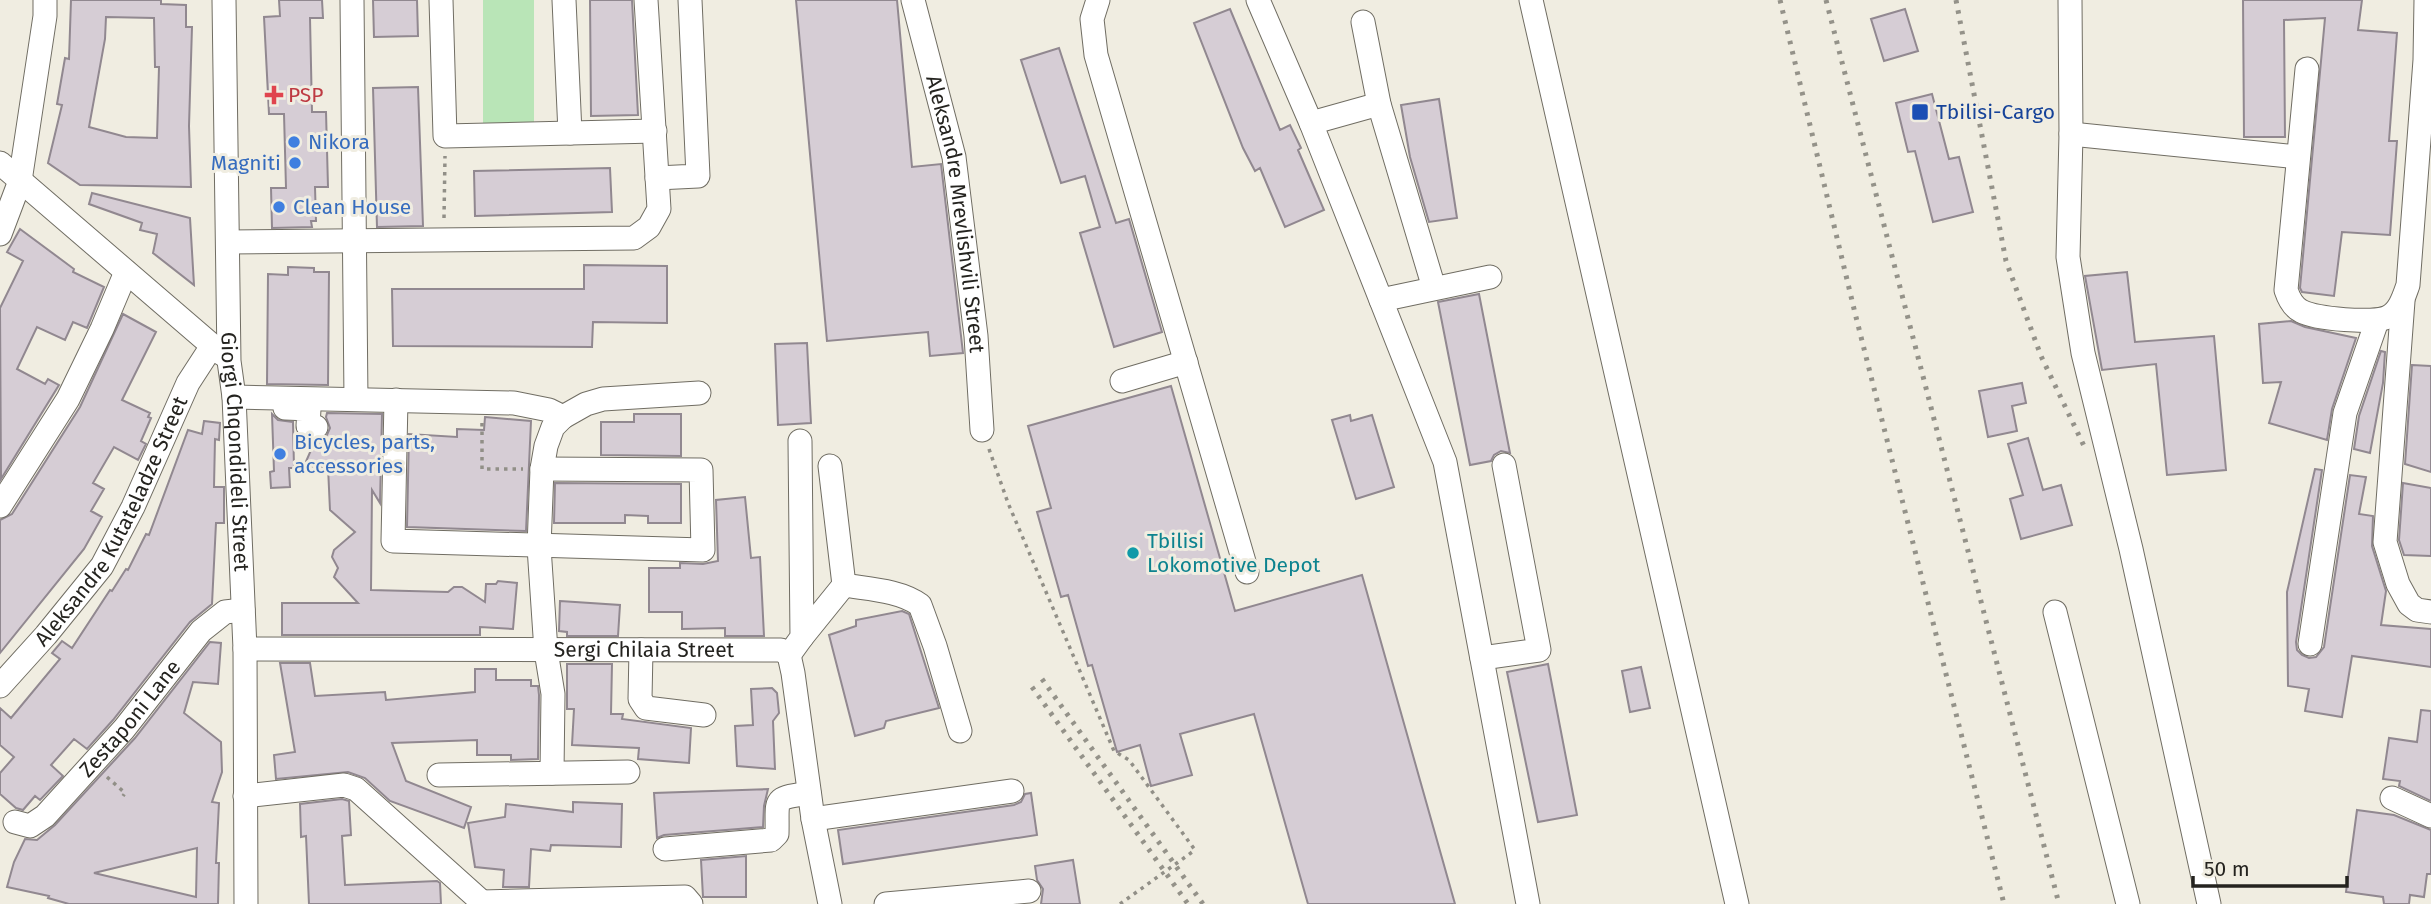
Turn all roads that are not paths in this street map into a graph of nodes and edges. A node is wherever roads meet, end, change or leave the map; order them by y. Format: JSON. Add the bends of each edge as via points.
{"nodes":[{"id":1,"x":45,"y":0,"type":"edge"},
{"id":2,"x":225,"y":0,"type":"edge"},
{"id":3,"x":352,"y":0,"type":"edge"},
{"id":4,"x":441,"y":0,"type":"edge"},
{"id":5,"x":564,"y":0,"type":"edge"},
{"id":6,"x":646,"y":0,"type":"edge"},
{"id":7,"x":690,"y":0,"type":"edge"},
{"id":8,"x":913,"y":0,"type":"edge"},
{"id":9,"x":1098,"y":0,"type":"edge"},
{"id":10,"x":1258,"y":0,"type":"edge"},
{"id":11,"x":1531,"y":0,"type":"edge"},
{"id":12,"x":2070,"y":0,"type":"edge"},
{"id":13,"x":2426,"y":0,"type":"edge"},
{"id":14,"x":1363,"y":22,"type":"dead end"},
{"id":15,"x":2307,"y":69,"type":"dead end"},
{"id":16,"x":1379,"y":104,"type":"junction"},
{"id":17,"x":1311,"y":123,"type":"junction"},
{"id":18,"x":655,"y":131,"type":"junction"},
{"id":19,"x":570,"y":133,"type":"junction"},
{"id":20,"x":2071,"y":134,"type":"junction"},
{"id":21,"x":2298,"y":157,"type":"junction"},
{"id":22,"x":0,"y":163,"type":"edge"},
{"id":23,"x":657,"y":178,"type":"junction"},
{"id":24,"x":20,"y":181,"type":"junction"},
{"id":25,"x":0,"y":234,"type":"edge"},
{"id":26,"x":356,"y":241,"type":"junction"},
{"id":27,"x":228,"y":242,"type":"junction"},
{"id":28,"x":126,"y":272,"type":"junction"},
{"id":29,"x":1489,"y":277,"type":"dead end"},
{"id":30,"x":1434,"y":288,"type":"junction"},
{"id":31,"x":1381,"y":300,"type":"junction"},
{"id":32,"x":2403,"y":301,"type":"junction"},
{"id":33,"x":2377,"y":321,"type":"junction"},
{"id":34,"x":221,"y":354,"type":"junction"},
{"id":35,"x":1186,"y":362,"type":"junction"},
{"id":36,"x":1122,"y":381,"type":"dead end"},
{"id":37,"x":699,"y":393,"type":"dead end"},
{"id":38,"x":234,"y":397,"type":"junction"},
{"id":39,"x":274,"y":397,"type":"junction"},
{"id":40,"x":356,"y":399,"type":"junction"},
{"id":41,"x":396,"y":400,"type":"junction"},
{"id":42,"x":563,"y":417,"type":"junction"},
{"id":43,"x":316,"y":427,"type":"dead end"},
{"id":44,"x":982,"y":430,"type":"road end"},
{"id":45,"x":800,"y":441,"type":"dead end"},
{"id":46,"x":1504,"y":465,"type":"dead end"},
{"id":47,"x":830,"y":466,"type":"dead end"},
{"id":48,"x":542,"y":469,"type":"junction"},
{"id":49,"x":0,"y":506,"type":"edge"},
{"id":50,"x":539,"y":547,"type":"junction"},
{"id":51,"x":1247,"y":572,"type":"dead end"},
{"id":52,"x":844,"y":585,"type":"junction"},
{"id":53,"x":243,"y":610,"type":"junction"},
{"id":54,"x":2055,"y":612,"type":"dead end"},
{"id":55,"x":2431,"y":612,"type":"edge"},
{"id":56,"x":2310,"y":644,"type":"dead end"},
{"id":57,"x":796,"y":646,"type":"junction"},
{"id":58,"x":245,"y":649,"type":"junction"},
{"id":59,"x":641,"y":650,"type":"junction"},
{"id":60,"x":546,"y":651,"type":"junction"},
{"id":61,"x":1482,"y":659,"type":"junction"},
{"id":62,"x":0,"y":686,"type":"edge"},
{"id":63,"x":704,"y":715,"type":"dead end"},
{"id":64,"x":960,"y":731,"type":"dead end"},
{"id":65,"x":628,"y":772,"type":"dead end"},
{"id":66,"x":552,"y":773,"type":"junction"},
{"id":67,"x":439,"y":775,"type":"dead end"},
{"id":68,"x":1012,"y":791,"type":"dead end"},
{"id":69,"x":809,"y":793,"type":"junction"},
{"id":70,"x":245,"y":796,"type":"junction"},
{"id":71,"x":2392,"y":798,"type":"dead end"},
{"id":72,"x":2431,"y":817,"type":"edge"},
{"id":73,"x":813,"y":819,"type":"junction"},
{"id":74,"x":15,"y":821,"type":"dead end"},
{"id":75,"x":666,"y":849,"type":"dead end"},
{"id":76,"x":1029,"y":891,"type":"dead end"},
{"id":77,"x":481,"y":903,"type":"edge"},
{"id":78,"x":247,"y":904,"type":"edge"},
{"id":79,"x":691,"y":904,"type":"edge"},
{"id":80,"x":830,"y":904,"type":"edge"},
{"id":81,"x":887,"y":904,"type":"edge"},
{"id":82,"x":1528,"y":904,"type":"edge"},
{"id":83,"x":1737,"y":904,"type":"edge"},
{"id":84,"x":2129,"y":904,"type":"edge"},
{"id":85,"x":2209,"y":904,"type":"edge"}],
"edges":[{"from":1,"to":24,"type":"street"},
{"from":2,"to":27,"type":"street","name":"Giorgi Chqondideli Street"},
{"from":3,"to":26,"type":"street"},
{"from":4,"to":19,"type":"street","via":[[445,136]]},
{"from":5,"to":19,"type":"street"},
{"from":6,"to":18,"type":"street"},
{"from":7,"to":23,"type":"street","via":[[698,177]]},
{"from":8,"to":44,"type":"street","name":"Aleksandre Mrevlishvili Street","via":[[954,157],[976,336]]},
{"from":9,"to":35,"type":"street","via":[[1092,19],[1096,55]]},
{"from":10,"to":17,"type":"street"},
{"from":11,"to":83,"type":"street"},
{"from":12,"to":20,"type":"street"},
{"from":13,"to":32,"type":"street","via":[[2408,285]]},
{"from":14,"to":16,"type":"street"},
{"from":15,"to":21,"type":"street"},
{"from":16,"to":17,"type":"street"},
{"from":16,"to":30,"type":"street"},
{"from":17,"to":31,"type":"street"},
{"from":18,"to":19,"type":"street"},
{"from":18,"to":23,"type":"street"},
{"from":20,"to":21,"type":"street"},
{"from":20,"to":85,"type":"street","via":[[2068,257],[2083,353]]},
{"from":21,"to":33,"type":"street","via":[[2286,290],[2291,303],[2318,316]]},
{"from":22,"to":24,"type":"street"},
{"from":23,"to":26,"type":"street","via":[[659,209],[649,227],[634,238]]},
{"from":24,"to":25,"type":"street"},
{"from":24,"to":28,"type":"street"},
{"from":26,"to":27,"type":"street"},
{"from":26,"to":40,"type":"street"},
{"from":27,"to":34,"type":"street","name":"Giorgi Chqondideli Street"},
{"from":28,"to":34,"type":"street"},
{"from":28,"to":49,"type":"street","via":[[68,399]]},
{"from":29,"to":30,"type":"street"},
{"from":30,"to":31,"type":"street"},
{"from":31,"to":61,"type":"street","via":[[1445,462]]},
{"from":32,"to":33,"type":"street","via":[[2390,316]]},
{"from":32,"to":55,"type":"street","via":[[2385,542],[2409,604]]},
{"from":33,"to":56,"type":"street","via":[[2345,413]]},
{"from":34,"to":38,"type":"street","name":"Giorgi Chqondideli Street"},
{"from":34,"to":62,"type":"street","name":"Aleksandre Kutateladze Street","via":[[188,383],[102,566]]},
{"from":35,"to":36,"type":"street"},
{"from":35,"to":51,"type":"street"},
{"from":37,"to":42,"type":"street","via":[[603,400]]},
{"from":38,"to":39,"type":"street"},
{"from":38,"to":53,"type":"street","name":"Giorgi Chqondideli Street"},
{"from":39,"to":40,"type":"street"},
{"from":39,"to":43,"type":"street","via":[[273,408],[309,409],[308,426]]},
{"from":40,"to":41,"type":"street"},
{"from":41,"to":42,"type":"street","via":[[514,403]]},
{"from":41,"to":50,"type":"street","via":[[393,541]]},
{"from":42,"to":48,"type":"street","via":[[553,427]]},
{"from":45,"to":57,"type":"street"},
{"from":46,"to":61,"type":"street","via":[[1539,650]]},
{"from":47,"to":52,"type":"street"},
{"from":48,"to":50,"type":"street"},
{"from":48,"to":50,"type":"street","via":[[701,470],[703,550]]},
{"from":50,"to":60,"type":"street"},
{"from":52,"to":57,"type":"street"},
{"from":52,"to":64,"type":"street","via":[[920,605]]},
{"from":53,"to":58,"type":"street","name":"Giorgi Chqondideli Street"},
{"from":53,"to":74,"type":"street","name":"Zestaponi Lane","via":[[225,612],[201,631],[124,729],[45,816],[30,826]]},
{"from":54,"to":84,"type":"street"},
{"from":57,"to":59,"type":"street","name":"Sergi Chilaia Street","via":[[780,650]]},
{"from":57,"to":69,"type":"street"},
{"from":58,"to":60,"type":"street","name":"Sergi Chilaia Street"},
{"from":58,"to":70,"type":"street","name":"Giorgi Chqondideli Street"},
{"from":59,"to":60,"type":"street","name":"Sergi Chilaia Street"},
{"from":59,"to":63,"type":"street","via":[[642,705]]},
{"from":60,"to":66,"type":"street","via":[[553,694]]},
{"from":61,"to":82,"type":"street"},
{"from":65,"to":66,"type":"street"},
{"from":66,"to":67,"type":"street"},
{"from":68,"to":73,"type":"street"},
{"from":69,"to":73,"type":"street"},
{"from":69,"to":75,"type":"street","via":[[778,802],[776,834],[771,841]]},
{"from":70,"to":77,"type":"street","via":[[344,785],[356,789]]},
{"from":70,"to":78,"type":"street","name":"Giorgi Chqondideli Street"},
{"from":71,"to":72,"type":"street"},
{"from":73,"to":80,"type":"street"},
{"from":76,"to":81,"type":"street"},
{"from":77,"to":79,"type":"street","via":[[685,897]]}]}
